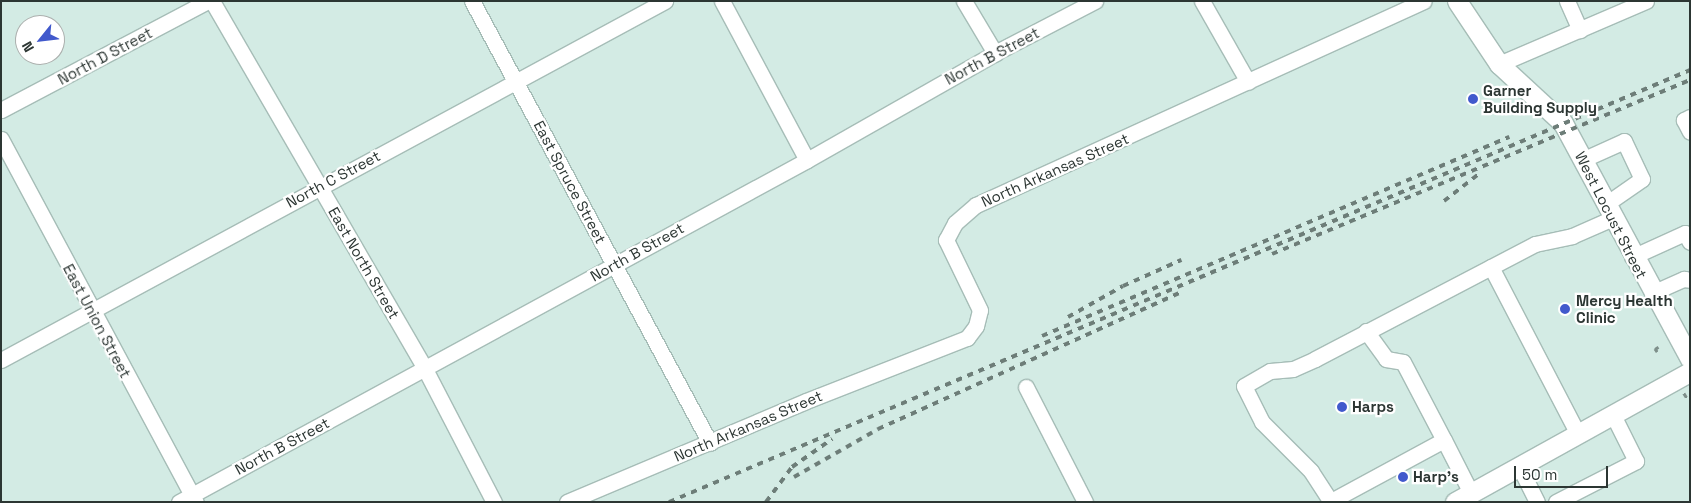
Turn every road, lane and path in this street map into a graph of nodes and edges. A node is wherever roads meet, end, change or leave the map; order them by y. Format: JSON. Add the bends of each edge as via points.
{"nodes":[{"id":1,"x":208,"y":1,"type":"edge"},
{"id":2,"x":212,"y":1,"type":"edge"},
{"id":3,"x":472,"y":1,"type":"edge"},
{"id":4,"x":665,"y":1,"type":"edge"},
{"id":5,"x":722,"y":1,"type":"edge"},
{"id":6,"x":964,"y":1,"type":"edge"},
{"id":7,"x":1095,"y":1,"type":"edge"},
{"id":8,"x":1202,"y":1,"type":"edge"},
{"id":9,"x":1424,"y":1,"type":"edge"},
{"id":10,"x":1457,"y":1,"type":"edge"},
{"id":11,"x":1567,"y":1,"type":"edge"},
{"id":12,"x":1646,"y":1,"type":"edge"},
{"id":13,"x":1580,"y":30,"type":"junction"},
{"id":14,"x":995,"y":53,"type":"junction"},
{"id":15,"x":1499,"y":64,"type":"junction"},
{"id":16,"x":516,"y":82,"type":"junction"},
{"id":17,"x":1248,"y":82,"type":"junction"},
{"id":18,"x":1,"y":110,"type":"edge"},
{"id":19,"x":1690,"y":117,"type":"edge"},
{"id":20,"x":1690,"y":132,"type":"edge"},
{"id":21,"x":1,"y":138,"type":"edge"},
{"id":22,"x":806,"y":160,"type":"junction"},
{"id":23,"x":1582,"y":160,"type":"junction"},
{"id":24,"x":320,"y":186,"type":"junction"},
{"id":25,"x":1610,"y":211,"type":"junction"},
{"id":26,"x":1690,"y":242,"type":"edge"},
{"id":27,"x":1632,"y":257,"type":"junction"},
{"id":28,"x":614,"y":265,"type":"junction"},
{"id":29,"x":1491,"y":267,"type":"junction"},
{"id":30,"x":1690,"y":280,"type":"edge"},
{"id":31,"x":1652,"y":293,"type":"junction"},
{"id":32,"x":92,"y":312,"type":"junction"},
{"id":33,"x":1366,"y":331,"type":"junction"},
{"id":34,"x":1658,"y":347,"type":"dead end"},
{"id":35,"x":1657,"y":352,"type":"dead end"},
{"id":36,"x":1690,"y":359,"type":"edge"},
{"id":37,"x":1,"y":360,"type":"edge"},
{"id":38,"x":425,"y":369,"type":"junction"},
{"id":39,"x":1690,"y":372,"type":"edge"},
{"id":40,"x":1026,"y":387,"type":"dead end"},
{"id":41,"x":1684,"y":393,"type":"dead end"},
{"id":42,"x":1687,"y":398,"type":"dead end"},
{"id":43,"x":1613,"y":415,"type":"junction"},
{"id":44,"x":1578,"y":434,"type":"junction"},
{"id":45,"x":1444,"y":440,"type":"junction"},
{"id":46,"x":710,"y":443,"type":"junction"},
{"id":47,"x":1519,"y":466,"type":"junction"},
{"id":48,"x":1463,"y":497,"type":"edge"},
{"id":49,"x":189,"y":499,"type":"edge"},
{"id":50,"x":1331,"y":501,"type":"edge"},
{"id":51,"x":494,"y":502,"type":"edge"},
{"id":52,"x":567,"y":502,"type":"edge"},
{"id":53,"x":1085,"y":502,"type":"edge"},
{"id":54,"x":1537,"y":502,"type":"edge"},
{"id":55,"x":1556,"y":502,"type":"edge"}],
"edges":[{"from":1,"to":18,"type":"street","name":"North D Street"},
{"from":2,"to":24,"type":"street","name":"East North Street"},
{"from":3,"to":16,"type":"street","name":"East Spruce Street"},
{"from":4,"to":16,"type":"street","name":"North C Street"},
{"from":5,"to":22,"type":"street"},
{"from":6,"to":14,"type":"street"},
{"from":7,"to":14,"type":"street","name":"North B Street"},
{"from":8,"to":17,"type":"street"},
{"from":9,"to":17,"type":"street","name":"North Arkansas Street"},
{"from":10,"to":15,"type":"main road"},
{"from":11,"to":13,"type":"street"},
{"from":12,"to":13,"type":"street"},
{"from":13,"to":15,"type":"street"},
{"from":14,"to":22,"type":"street","name":"North B Street"},
{"from":15,"to":23,"type":"main road","name":"West Locust Street","via":[[1563,123]]},
{"from":16,"to":24,"type":"street","name":"North C Street"},
{"from":16,"to":28,"type":"street","name":"East Spruce Street"},
{"from":17,"to":46,"type":"street","name":"North Arkansas Street","via":[[976,205],[955,223],[946,240],[980,310],[976,326],[967,338],[806,401]]},
{"from":19,"to":20,"type":"street","via":[[1684,120]]},
{"from":21,"to":32,"type":"street","name":"East Union Street"},
{"from":22,"to":28,"type":"street","name":"North B Street"},
{"from":23,"to":25,"type":"main road","name":"West Locust Street"},
{"from":23,"to":25,"type":"street","via":[[1624,142],[1642,179]]},
{"from":24,"to":32,"type":"street","name":"North C Street"},
{"from":24,"to":38,"type":"street","name":"East North Street"},
{"from":25,"to":27,"type":"main road","name":"West Locust Street"},
{"from":25,"to":29,"type":"street","via":[[1572,236],[1535,244]]},
{"from":26,"to":27,"type":"street","via":[[1685,232]]},
{"from":27,"to":31,"type":"main road","name":"West Locust Street"},
{"from":28,"to":38,"type":"street","name":"North B Street"},
{"from":28,"to":46,"type":"street","name":"East Spruce Street"},
{"from":29,"to":33,"type":"street"},
{"from":29,"to":44,"type":"street"},
{"from":30,"to":31,"type":"street","via":[[1684,279]]},
{"from":31,"to":36,"type":"main road","name":"West Locust Street"},
{"from":32,"to":37,"type":"street","name":"North C Street"},
{"from":32,"to":49,"type":"street","name":"East Union Street"},
{"from":33,"to":45,"type":"street","via":[[1386,359],[1403,362]]},
{"from":33,"to":50,"type":"street","via":[[1294,369],[1270,371],[1244,386],[1262,422],[1311,471]]},
{"from":34,"to":35,"type":"path","via":[[1655,349]]},
{"from":38,"to":49,"type":"street","name":"North B Street"},
{"from":38,"to":51,"type":"street","name":"East North Street"},
{"from":39,"to":43,"type":"main road"},
{"from":40,"to":53,"type":"street"},
{"from":41,"to":42,"type":"path"},
{"from":43,"to":44,"type":"main road"},
{"from":43,"to":55,"type":"street","via":[[1636,461]]},
{"from":44,"to":47,"type":"main road"},
{"from":45,"to":48,"type":"street"},
{"from":45,"to":50,"type":"street"},
{"from":46,"to":52,"type":"street","name":"North Arkansas Street"},
{"from":47,"to":48,"type":"main road"},
{"from":47,"to":54,"type":"street"}]}
